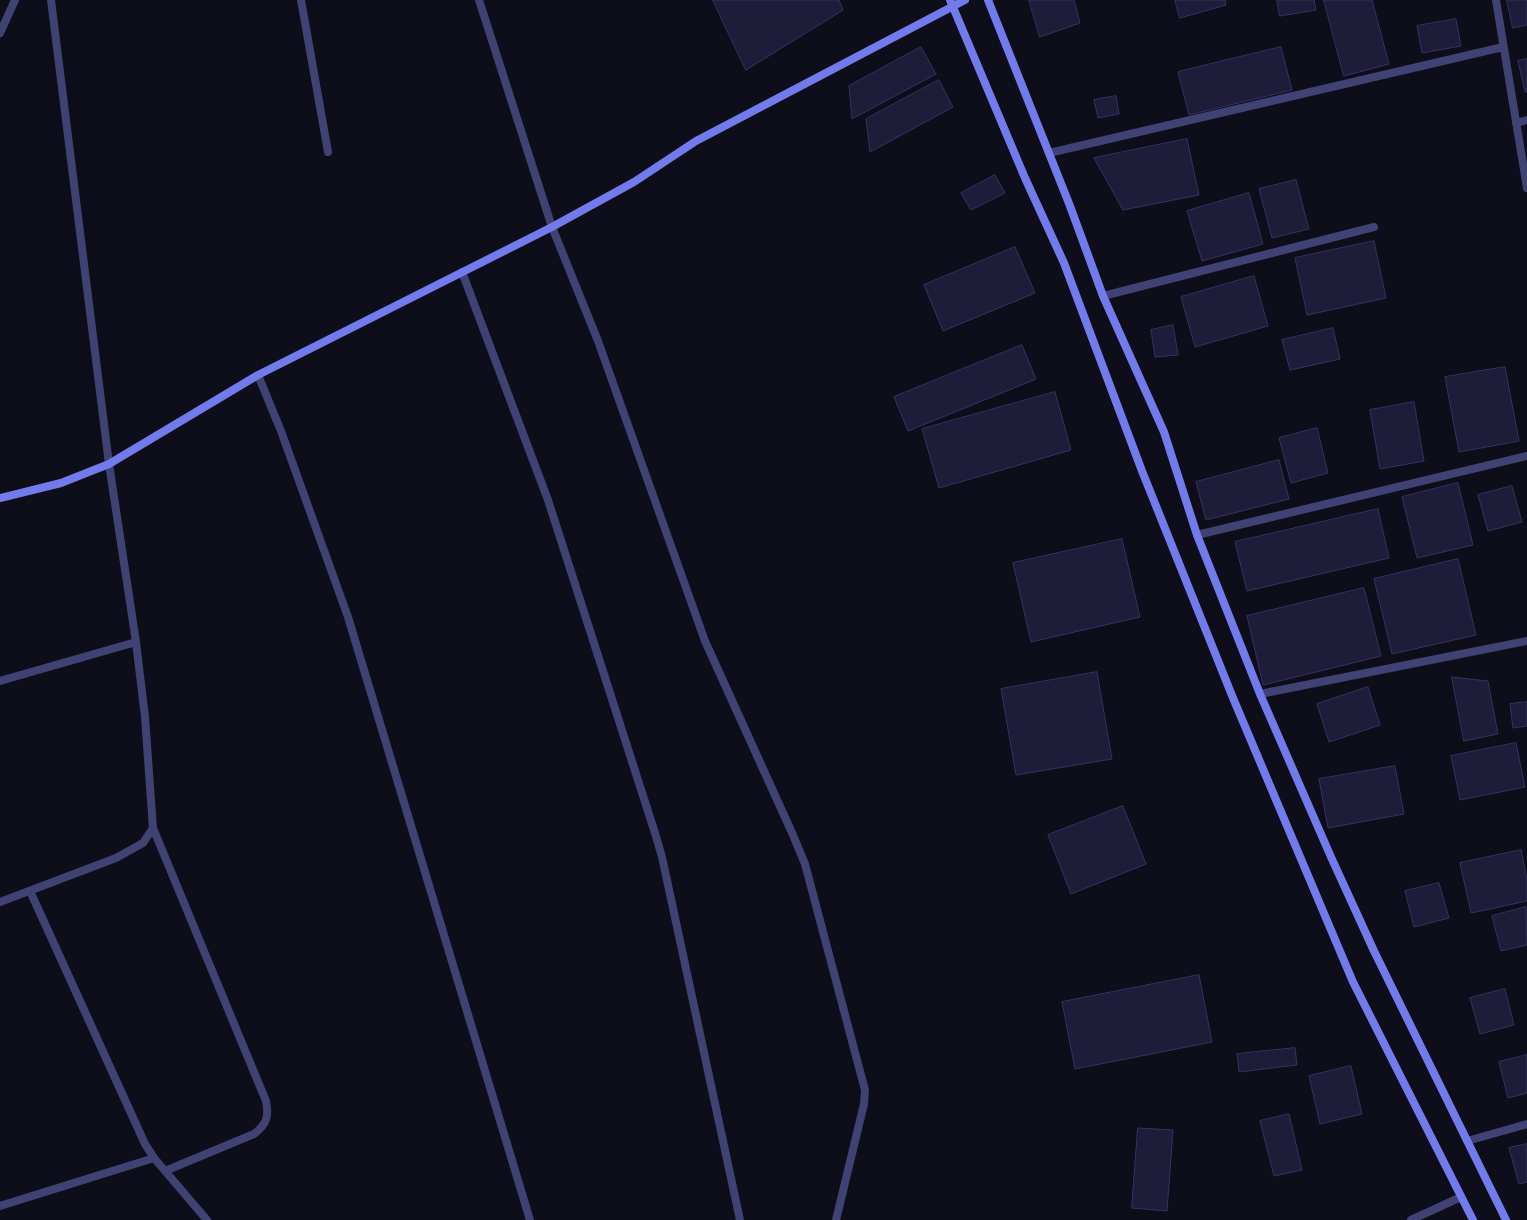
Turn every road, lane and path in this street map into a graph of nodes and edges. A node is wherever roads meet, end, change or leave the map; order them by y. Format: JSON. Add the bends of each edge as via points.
{"nodes":[{"id":1,"x":15,"y":0,"type":"edge"},
{"id":2,"x":52,"y":0,"type":"edge"},
{"id":3,"x":301,"y":0,"type":"edge"},
{"id":4,"x":479,"y":0,"type":"edge"},
{"id":5,"x":965,"y":0,"type":"edge"},
{"id":6,"x":988,"y":0,"type":"edge"},
{"id":7,"x":1496,"y":0,"type":"edge"},
{"id":8,"x":952,"y":3,"type":"edge"},
{"id":9,"x":0,"y":33,"type":"edge"},
{"id":10,"x":1503,"y":47,"type":"junction"},
{"id":11,"x":1527,"y":120,"type":"edge"},
{"id":12,"x":1516,"y":123,"type":"junction"},
{"id":13,"x":328,"y":152,"type":"dead end"},
{"id":14,"x":1049,"y":153,"type":"junction"},
{"id":15,"x":1527,"y":188,"type":"edge"},
{"id":16,"x":552,"y":227,"type":"junction"},
{"id":17,"x":1374,"y":227,"type":"dead end"},
{"id":18,"x":462,"y":272,"type":"junction"},
{"id":19,"x":1103,"y":296,"type":"junction"},
{"id":20,"x":258,"y":375,"type":"junction"},
{"id":21,"x":1527,"y":456,"type":"edge"},
{"id":22,"x":109,"y":464,"type":"junction"},
{"id":23,"x":0,"y":498,"type":"edge"},
{"id":24,"x":1197,"y":535,"type":"junction"},
{"id":25,"x":1527,"y":641,"type":"edge"},
{"id":26,"x":136,"y":642,"type":"junction"},
{"id":27,"x":0,"y":681,"type":"edge"},
{"id":28,"x":1260,"y":694,"type":"junction"},
{"id":29,"x":153,"y":828,"type":"junction"},
{"id":30,"x":30,"y":891,"type":"junction"},
{"id":31,"x":0,"y":902,"type":"edge"},
{"id":32,"x":1527,"y":1124,"type":"edge"},
{"id":33,"x":1467,"y":1141,"type":"junction"},
{"id":34,"x":154,"y":1158,"type":"junction"},
{"id":35,"x":165,"y":1171,"type":"junction"},
{"id":36,"x":1461,"y":1197,"type":"junction"},
{"id":37,"x":0,"y":1206,"type":"edge"},
{"id":38,"x":207,"y":1220,"type":"edge"},
{"id":39,"x":530,"y":1220,"type":"edge"},
{"id":40,"x":740,"y":1220,"type":"edge"},
{"id":41,"x":836,"y":1220,"type":"edge"},
{"id":42,"x":1411,"y":1220,"type":"edge"},
{"id":43,"x":1473,"y":1220,"type":"edge"},
{"id":44,"x":1506,"y":1220,"type":"edge"}],
"edges":[{"from":1,"to":9,"type":"street"},
{"from":2,"to":22,"type":"street"},
{"from":3,"to":13,"type":"street"},
{"from":4,"to":16,"type":"street"},
{"from":5,"to":8,"type":"main road"},
{"from":6,"to":14,"type":"main road"},
{"from":7,"to":10,"type":"street"},
{"from":8,"to":16,"type":"main road","via":[[696,141],[634,182]]},
{"from":8,"to":36,"type":"main road","via":[[1025,178],[1064,262],[1142,471],[1232,698],[1291,837],[1353,982]]},
{"from":10,"to":12,"type":"street"},
{"from":10,"to":14,"type":"street"},
{"from":11,"to":12,"type":"street"},
{"from":12,"to":15,"type":"street"},
{"from":14,"to":19,"type":"main road"},
{"from":16,"to":18,"type":"main road"},
{"from":16,"to":41,"type":"street","via":[[598,341],[705,641],[805,864],[865,1090],[864,1104]]},
{"from":17,"to":19,"type":"street"},
{"from":18,"to":20,"type":"main road"},
{"from":18,"to":40,"type":"street","via":[[548,500],[655,833]]},
{"from":19,"to":24,"type":"main road","via":[[1164,432]]},
{"from":20,"to":22,"type":"main road"},
{"from":20,"to":39,"type":"street","via":[[281,431],[348,617]]},
{"from":21,"to":24,"type":"street"},
{"from":22,"to":23,"type":"main road","via":[[61,484]]},
{"from":22,"to":26,"type":"street"},
{"from":24,"to":28,"type":"main road"},
{"from":25,"to":28,"type":"street"},
{"from":26,"to":27,"type":"street"},
{"from":26,"to":29,"type":"street","via":[[145,717]]},
{"from":28,"to":33,"type":"main road","via":[[1374,951]]},
{"from":29,"to":30,"type":"street","via":[[143,843],[116,858]]},
{"from":29,"to":35,"type":"street","via":[[266,1101],[268,1112],[263,1127],[254,1134]]},
{"from":30,"to":31,"type":"street"},
{"from":30,"to":34,"type":"street","via":[[145,1144]]},
{"from":32,"to":33,"type":"street"},
{"from":33,"to":44,"type":"main road"},
{"from":34,"to":35,"type":"street"},
{"from":34,"to":37,"type":"street"},
{"from":35,"to":38,"type":"street"},
{"from":36,"to":42,"type":"street"},
{"from":36,"to":43,"type":"main road"}]}
